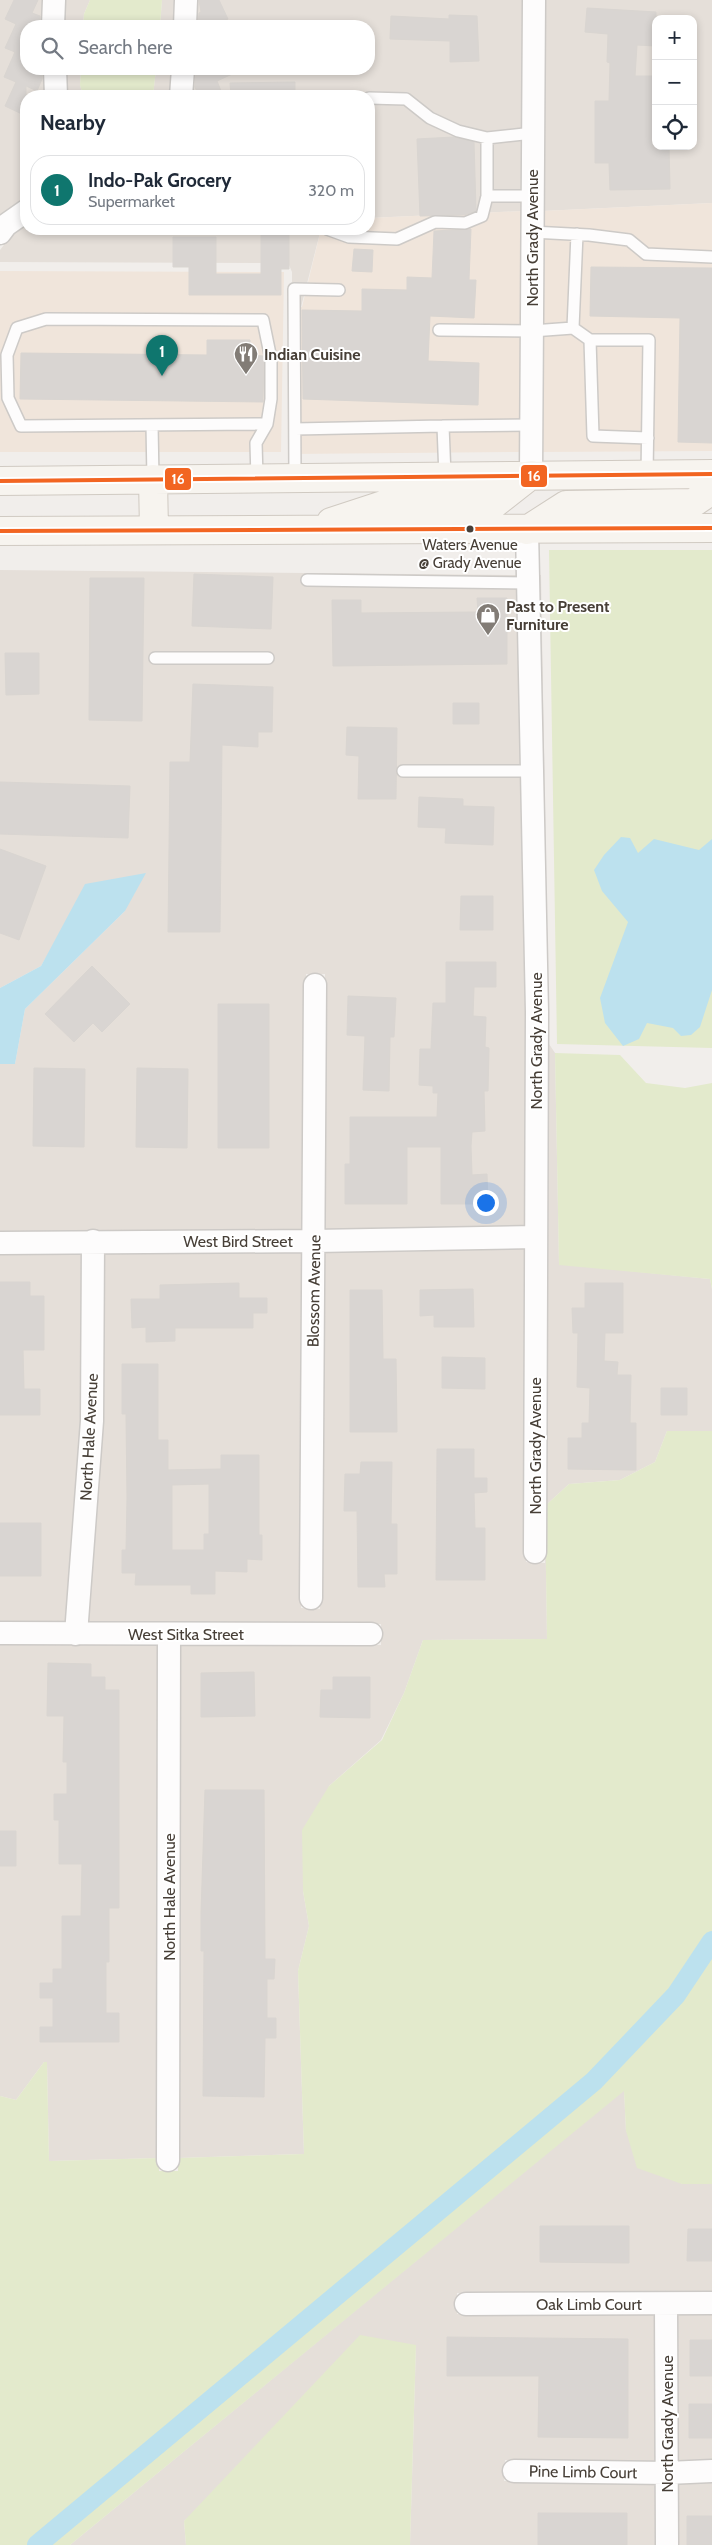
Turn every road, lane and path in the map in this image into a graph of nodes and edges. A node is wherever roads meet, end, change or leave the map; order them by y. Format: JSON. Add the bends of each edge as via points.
{"nodes":[{"id":1,"x":54,"y":0,"type":"edge"},
{"id":2,"x":186,"y":0,"type":"edge"},
{"id":3,"x":534,"y":0,"type":"edge"},
{"id":4,"x":53,"y":20,"type":"edge"},
{"id":5,"x":185,"y":20,"type":"edge"},
{"id":6,"x":55,"y":75,"type":"edge"},
{"id":7,"x":183,"y":75,"type":"edge"},
{"id":8,"x":56,"y":90,"type":"edge"},
{"id":9,"x":181,"y":90,"type":"edge"},
{"id":10,"x":375,"y":98,"type":"edge"},
{"id":11,"x":533,"y":133,"type":"junction"},
{"id":12,"x":486,"y":138,"type":"junction"},
{"id":13,"x":487,"y":196,"type":"junction"},
{"id":14,"x":533,"y":196,"type":"junction"},
{"id":15,"x":20,"y":215,"type":"edge"},
{"id":16,"x":532,"y":232,"type":"junction"},
{"id":17,"x":0,"y":233,"type":"edge"},
{"id":18,"x":577,"y":234,"type":"junction"},
{"id":19,"x":344,"y":235,"type":"edge"},
{"id":20,"x":712,"y":257,"type":"edge"},
{"id":21,"x":339,"y":290,"type":"dead end"},
{"id":22,"x":572,"y":328,"type":"junction"},
{"id":23,"x":439,"y":330,"type":"dead end"},
{"id":24,"x":532,"y":331,"type":"junction"},
{"id":25,"x":590,"y":340,"type":"junction"},
{"id":26,"x":267,"y":424,"type":"junction"},
{"id":27,"x":152,"y":425,"type":"junction"},
{"id":28,"x":531,"y":425,"type":"junction"},
{"id":29,"x":443,"y":426,"type":"junction"},
{"id":30,"x":295,"y":429,"type":"junction"},
{"id":31,"x":648,"y":438,"type":"junction"},
{"id":32,"x":712,"y":474,"type":"edge"},
{"id":33,"x":531,"y":475,"type":"junction"},
{"id":34,"x":646,"y":475,"type":"junction"},
{"id":35,"x":445,"y":476,"type":"junction"},
{"id":36,"x":257,"y":478,"type":"junction"},
{"id":37,"x":295,"y":478,"type":"junction"},
{"id":38,"x":153,"y":479,"type":"junction"},
{"id":39,"x":0,"y":481,"type":"edge"},
{"id":40,"x":712,"y":490,"type":"edge"},
{"id":41,"x":712,"y":528,"type":"edge"},
{"id":42,"x":154,"y":530,"type":"junction"},
{"id":43,"x":308,"y":530,"type":"junction"},
{"id":44,"x":527,"y":530,"type":"junction"},
{"id":45,"x":0,"y":531,"type":"edge"},
{"id":46,"x":307,"y":580,"type":"dead end"},
{"id":47,"x":528,"y":584,"type":"junction"},
{"id":48,"x":156,"y":658,"type":"dead end"},
{"id":49,"x":268,"y":658,"type":"dead end"},
{"id":50,"x":404,"y":771,"type":"dead end"},
{"id":51,"x":532,"y":771,"type":"junction"},
{"id":52,"x":315,"y":985,"type":"dead end"},
{"id":53,"x":536,"y":1237,"type":"junction"},
{"id":54,"x":93,"y":1241,"type":"junction"},
{"id":55,"x":315,"y":1241,"type":"junction"},
{"id":56,"x":0,"y":1243,"type":"edge"},
{"id":57,"x":535,"y":1552,"type":"dead end"},
{"id":58,"x":310,"y":1598,"type":"dead end"},
{"id":59,"x":0,"y":1633,"type":"edge"},
{"id":60,"x":76,"y":1634,"type":"junction"},
{"id":61,"x":169,"y":1634,"type":"junction"},
{"id":62,"x":371,"y":1634,"type":"dead end"},
{"id":63,"x":168,"y":2160,"type":"dead end"},
{"id":64,"x":712,"y":2303,"type":"edge"},
{"id":65,"x":466,"y":2304,"type":"dead end"},
{"id":66,"x":666,"y":2304,"type":"junction"},
{"id":67,"x":514,"y":2471,"type":"dead end"},
{"id":68,"x":712,"y":2471,"type":"edge"},
{"id":69,"x":667,"y":2473,"type":"junction"},
{"id":70,"x":667,"y":2545,"type":"edge"}],
"edges":[{"from":1,"to":4,"type":"street"},
{"from":2,"to":5,"type":"street"},
{"from":3,"to":11,"type":"street","name":"North Grady Avenue"},
{"from":6,"to":8,"type":"street"},
{"from":7,"to":9,"type":"street"},
{"from":10,"to":12,"type":"lane","via":[[406,99],[430,118],[458,132]]},
{"from":11,"to":12,"type":"lane"},
{"from":11,"to":14,"type":"street","name":"North Grady Avenue"},
{"from":12,"to":13,"type":"lane"},
{"from":13,"to":14,"type":"lane"},
{"from":13,"to":19,"type":"lane","via":[[482,216],[465,222],[435,222],[397,239]]},
{"from":14,"to":16,"type":"street","name":"North Grady Avenue"},
{"from":15,"to":17,"type":"street"},
{"from":16,"to":18,"type":"lane"},
{"from":16,"to":24,"type":"street","name":"North Grady Avenue"},
{"from":18,"to":20,"type":"lane","via":[[629,240],[646,254]]},
{"from":18,"to":22,"type":"lane"},
{"from":21,"to":30,"type":"lane","via":[[294,288]]},
{"from":22,"to":24,"type":"lane"},
{"from":22,"to":25,"type":"lane"},
{"from":23,"to":24,"type":"lane"},
{"from":24,"to":28,"type":"street","name":"North Grady Avenue"},
{"from":25,"to":31,"type":"lane","via":[[593,436]]},
{"from":25,"to":31,"type":"lane","via":[[649,340]]},
{"from":26,"to":27,"type":"lane"},
{"from":26,"to":27,"type":"lane","via":[[271,358],[263,320],[46,319],[17,328],[7,354],[8,398],[21,426]]},
{"from":26,"to":36,"type":"lane","via":[[256,443]]},
{"from":27,"to":38,"type":"lane"},
{"from":28,"to":29,"type":"lane"},
{"from":28,"to":33,"type":"street","name":"North Grady Avenue"},
{"from":29,"to":30,"type":"lane"},
{"from":29,"to":35,"type":"lane"},
{"from":30,"to":37,"type":"lane"},
{"from":31,"to":34,"type":"lane"},
{"from":32,"to":34,"type":"main road"},
{"from":33,"to":34,"type":"main road"},
{"from":33,"to":35,"type":"main road"},
{"from":33,"to":43,"type":"main road","via":[[494,504],[386,504]]},
{"from":35,"to":37,"type":"main road"},
{"from":36,"to":37,"type":"main road"},
{"from":36,"to":38,"type":"main road"},
{"from":38,"to":39,"type":"main road"},
{"from":38,"to":42,"type":"main road"},
{"from":40,"to":44,"type":"main road","via":[[693,503],[566,505]]},
{"from":41,"to":44,"type":"main road"},
{"from":42,"to":43,"type":"main road"},
{"from":42,"to":45,"type":"main road"},
{"from":43,"to":44,"type":"main road"},
{"from":44,"to":47,"type":"street","name":"North Grady Avenue"},
{"from":46,"to":47,"type":"lane"},
{"from":47,"to":51,"type":"street","name":"North Grady Avenue"},
{"from":48,"to":49,"type":"lane"},
{"from":50,"to":51,"type":"lane"},
{"from":51,"to":53,"type":"street","name":"North Grady Avenue","via":[[537,1012]]},
{"from":52,"to":55,"type":"street","name":"Blossom Avenue"},
{"from":53,"to":55,"type":"street","name":"West Bird Street"},
{"from":53,"to":57,"type":"street","name":"North Grady Avenue"},
{"from":54,"to":55,"type":"street","name":"West Bird Street"},
{"from":54,"to":56,"type":"street","name":"West Bird Street"},
{"from":54,"to":60,"type":"street","name":"North Hale Avenue","via":[[92,1421]]},
{"from":55,"to":58,"type":"street","name":"Blossom Avenue"},
{"from":59,"to":60,"type":"street","name":"West Sitka Street"},
{"from":60,"to":61,"type":"street","name":"West Sitka Street"},
{"from":61,"to":62,"type":"street","name":"West Sitka Street"},
{"from":61,"to":63,"type":"street","name":"North Hale Avenue"},
{"from":64,"to":66,"type":"street","name":"Oak Limb Court"},
{"from":65,"to":66,"type":"street","name":"Oak Limb Court"},
{"from":66,"to":69,"type":"street","name":"North Grady Avenue"},
{"from":67,"to":69,"type":"street","name":"Pine Limb Court"},
{"from":68,"to":69,"type":"street","name":"Pine Limb Court"},
{"from":69,"to":70,"type":"street","name":"North Grady Avenue"}]}
